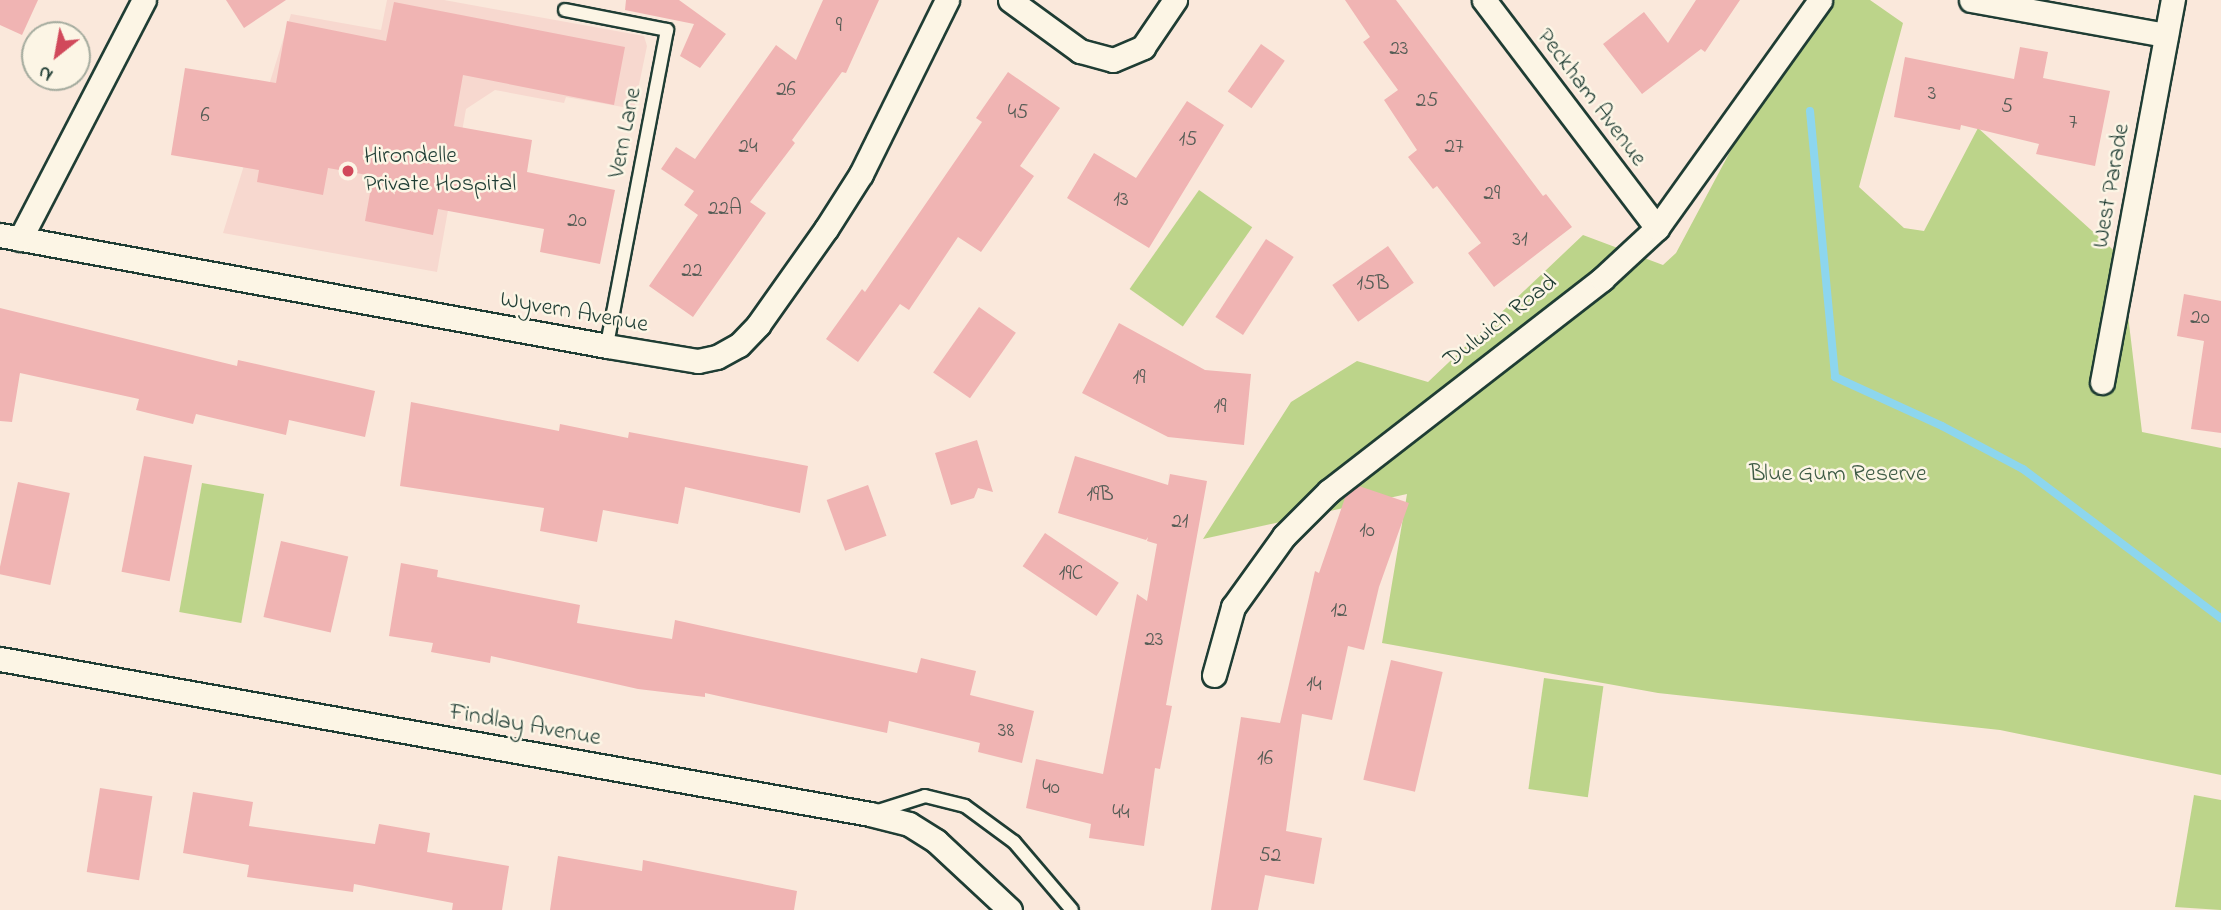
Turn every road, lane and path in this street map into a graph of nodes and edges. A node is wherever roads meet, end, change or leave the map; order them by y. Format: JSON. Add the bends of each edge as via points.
{"nodes":[{"id":1,"x":144,"y":0,"type":"edge"},
{"id":2,"x":947,"y":0,"type":"edge"},
{"id":3,"x":1010,"y":0,"type":"edge"},
{"id":4,"x":1175,"y":0,"type":"edge"},
{"id":5,"x":1484,"y":0,"type":"edge"},
{"id":6,"x":1820,"y":0,"type":"edge"},
{"id":7,"x":1971,"y":0,"type":"edge"},
{"id":8,"x":2173,"y":0,"type":"edge"},
{"id":9,"x":565,"y":10,"type":"dead end"},
{"id":10,"x":2166,"y":34,"type":"junction"},
{"id":11,"x":1657,"y":228,"type":"junction"},
{"id":12,"x":10,"y":237,"type":"edge"},
{"id":13,"x":607,"y":346,"type":"junction"},
{"id":14,"x":2102,"y":382,"type":"dead end"},
{"id":15,"x":0,"y":659,"type":"edge"},
{"id":16,"x":1214,"y":675,"type":"dead end"},
{"id":17,"x":870,"y":814,"type":"junction"},
{"id":18,"x":1010,"y":910,"type":"edge"},
{"id":19,"x":1072,"y":910,"type":"edge"}],
"edges":[{"from":1,"to":12,"type":"street"},
{"from":2,"to":13,"type":"street","name":"Wyvern Avenue","via":[[861,174],[739,345],[698,361]]},
{"from":3,"to":4,"type":"street","via":[[1080,51],[1112,60],[1143,47]]},
{"from":5,"to":11,"type":"street","name":"Peckham Avenue"},
{"from":6,"to":11,"type":"street","name":"Dulwich Road"},
{"from":7,"to":10,"type":"street"},
{"from":8,"to":10,"type":"street","name":"West Parade"},
{"from":9,"to":13,"type":"lane","name":"Vern Lane","via":[[667,30]]},
{"from":10,"to":14,"type":"street","name":"West Parade"},
{"from":11,"to":16,"type":"street","name":"Dulwich Road","via":[[1602,279],[1329,491],[1284,536],[1233,607]]},
{"from":12,"to":13,"type":"street","name":"Wyvern Avenue"},
{"from":15,"to":17,"type":"street","name":"Findlay Avenue"},
{"from":17,"to":18,"type":"street","name":"Findlay Avenue","via":[[909,824],[936,841]]},
{"from":17,"to":19,"type":"lane","via":[[925,796],[965,806],[1014,842]]}]}
